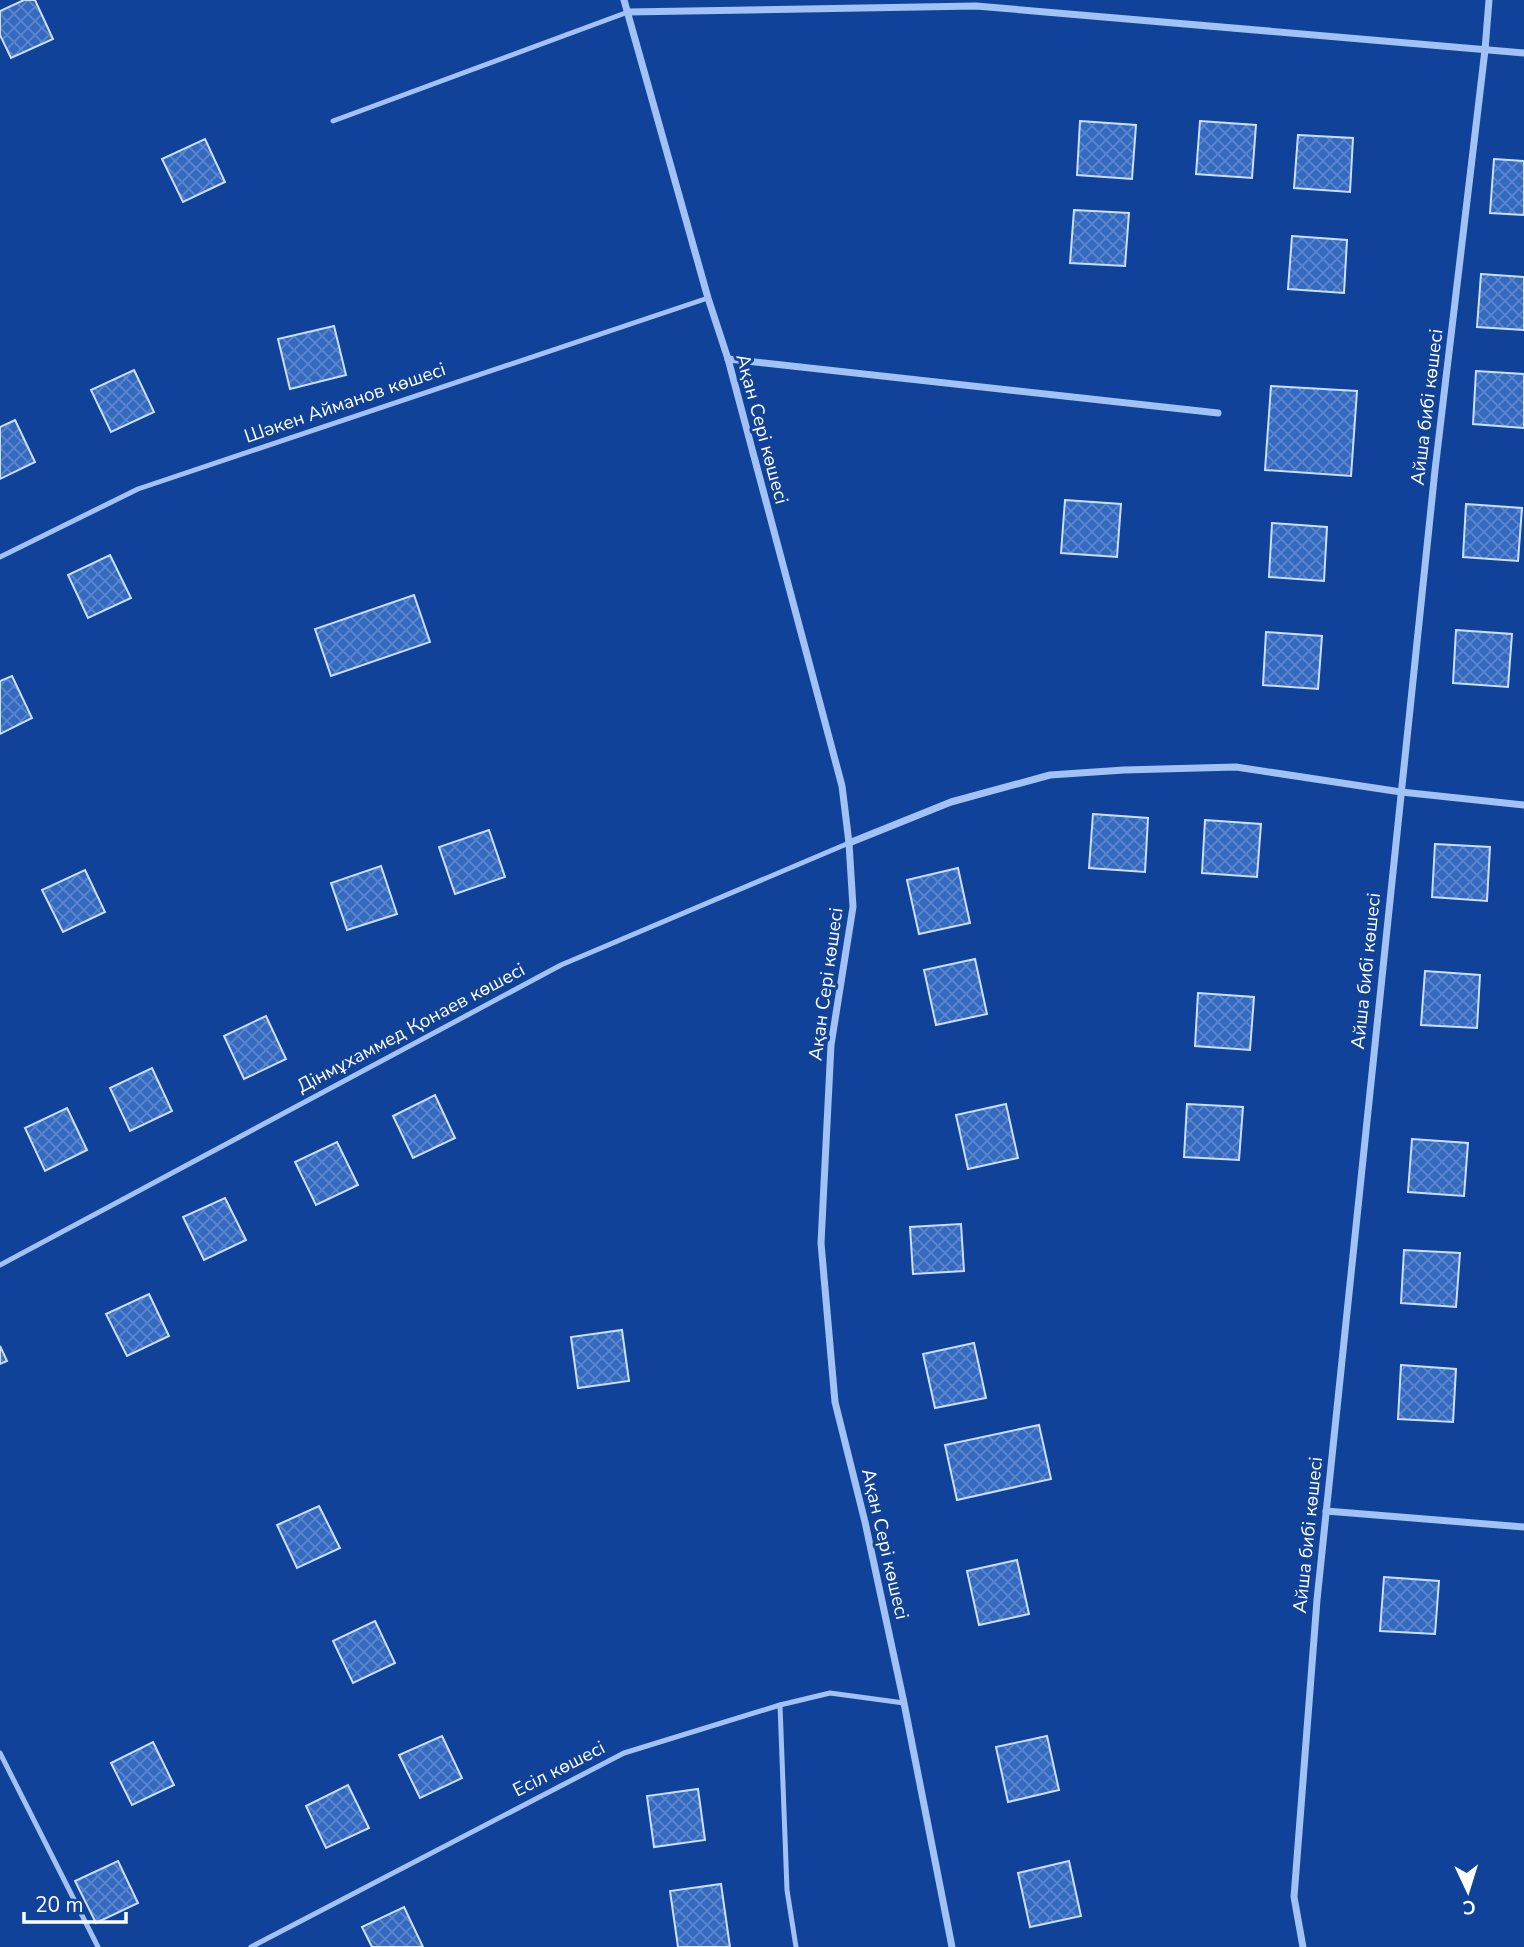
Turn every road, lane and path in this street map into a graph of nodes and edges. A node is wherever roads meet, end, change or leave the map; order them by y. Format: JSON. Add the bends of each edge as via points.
{"nodes":[{"id":1,"x":624,"y":0,"type":"edge"},
{"id":2,"x":1489,"y":0,"type":"edge"},
{"id":3,"x":977,"y":3,"type":"edge"},
{"id":4,"x":628,"y":12,"type":"junction"},
{"id":5,"x":1485,"y":50,"type":"junction"},
{"id":6,"x":1524,"y":54,"type":"edge"},
{"id":7,"x":332,"y":121,"type":"dead end"},
{"id":8,"x":708,"y":298,"type":"junction"},
{"id":9,"x":727,"y":359,"type":"junction"},
{"id":10,"x":1218,"y":414,"type":"dead end"},
{"id":11,"x":0,"y":556,"type":"edge"},
{"id":12,"x":1401,"y":792,"type":"junction"},
{"id":13,"x":1524,"y":805,"type":"edge"},
{"id":14,"x":849,"y":843,"type":"junction"},
{"id":15,"x":0,"y":1265,"type":"edge"},
{"id":16,"x":1326,"y":1511,"type":"junction"},
{"id":17,"x":1524,"y":1527,"type":"edge"},
{"id":18,"x":904,"y":1703,"type":"junction"},
{"id":19,"x":780,"y":1705,"type":"junction"},
{"id":20,"x":0,"y":1754,"type":"edge"},
{"id":21,"x":98,"y":1947,"type":"edge"},
{"id":22,"x":251,"y":1947,"type":"edge"},
{"id":23,"x":796,"y":1947,"type":"edge"},
{"id":24,"x":952,"y":1947,"type":"edge"},
{"id":25,"x":1303,"y":1947,"type":"edge"}],
"edges":[{"from":1,"to":4,"type":"street","name":"Ақан Сері көшесі"},
{"from":2,"to":5,"type":"street","name":"Айша бибі көшесі"},
{"from":3,"to":4,"type":"street"},
{"from":3,"to":5,"type":"street"},
{"from":4,"to":7,"type":"lane"},
{"from":4,"to":8,"type":"street","name":"Ақан Сері көшесі"},
{"from":5,"to":6,"type":"street"},
{"from":5,"to":12,"type":"street","name":"Айша бибі көшесі"},
{"from":8,"to":9,"type":"street","name":"Ақан Сері көшесі"},
{"from":8,"to":11,"type":"lane","name":"Шәкен Айманов көшесі","via":[[138,489]]},
{"from":9,"to":10,"type":"street"},
{"from":9,"to":14,"type":"street","name":"Ақан Сері көшесі","via":[[842,786]]},
{"from":12,"to":13,"type":"street"},
{"from":12,"to":14,"type":"street","via":[[1236,767],[1050,775],[951,802]]},
{"from":12,"to":16,"type":"street","name":"Айша бибі көшесі"},
{"from":14,"to":15,"type":"lane","name":"Дінмұхаммед Қонаев көшесі","via":[[561,965]]},
{"from":14,"to":18,"type":"street","name":"Ақан Сері көшесі","via":[[853,907],[831,1045],[821,1242],[835,1402]]},
{"from":16,"to":17,"type":"street"},
{"from":16,"to":25,"type":"street","name":"Айша бибі көшесі","via":[[1293,1897]]},
{"from":18,"to":19,"type":"lane","name":"Есіл көшесі","via":[[830,1693]]},
{"from":18,"to":24,"type":"street","name":"Ақан Сері көшесі"},
{"from":19,"to":22,"type":"lane","name":"Есіл көшесі","via":[[624,1753]]},
{"from":19,"to":23,"type":"lane","via":[[787,1890]]},
{"from":20,"to":21,"type":"lane"}]}
